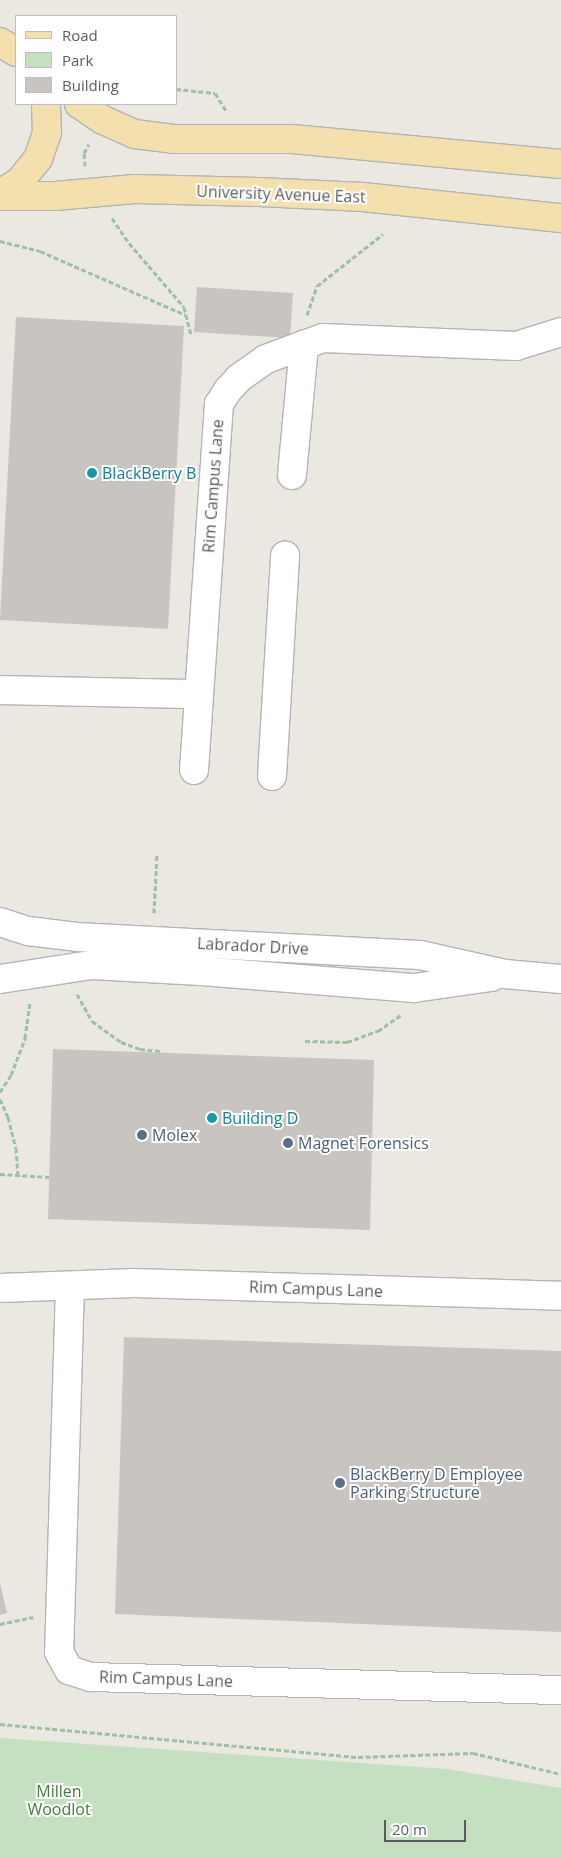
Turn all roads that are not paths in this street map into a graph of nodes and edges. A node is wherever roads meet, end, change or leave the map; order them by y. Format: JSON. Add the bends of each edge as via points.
{"nodes":[{"id":1,"x":0,"y":42,"type":"edge"},
{"id":2,"x":15,"y":51,"type":"edge"},
{"id":3,"x":46,"y":105,"type":"edge"},
{"id":4,"x":80,"y":105,"type":"edge"},
{"id":5,"x":561,"y":164,"type":"edge"},
{"id":6,"x":0,"y":195,"type":"edge"},
{"id":7,"x":561,"y":218,"type":"edge"},
{"id":8,"x":561,"y":332,"type":"edge"},
{"id":9,"x":304,"y":345,"type":"junction"},
{"id":10,"x":292,"y":475,"type":"dead end"},
{"id":11,"x":285,"y":555,"type":"dead end"},
{"id":12,"x":0,"y":690,"type":"edge"},
{"id":13,"x":199,"y":694,"type":"junction"},
{"id":14,"x":194,"y":770,"type":"dead end"},
{"id":15,"x":272,"y":776,"type":"dead end"},
{"id":16,"x":0,"y":922,"type":"edge"},
{"id":17,"x":505,"y":974,"type":"junction"},
{"id":18,"x":0,"y":979,"type":"edge"},
{"id":19,"x":561,"y":979,"type":"edge"},
{"id":20,"x":70,"y":1286,"type":"junction"},
{"id":21,"x":0,"y":1288,"type":"edge"},
{"id":22,"x":561,"y":1296,"type":"edge"},
{"id":23,"x":561,"y":1690,"type":"edge"}],
"edges":[{"from":1,"to":2,"type":"main road"},
{"from":3,"to":6,"type":"main road","via":[[47,133],[38,159],[20,181]]},
{"from":4,"to":5,"type":"main road","via":[[134,134],[172,139],[292,139]]},
{"from":6,"to":7,"type":"main road","name":"University Avenue East","via":[[55,196],[135,189],[278,193],[364,197]]},
{"from":8,"to":9,"type":"street","name":"Rim Campus Lane","via":[[516,346],[323,338]]},
{"from":9,"to":10,"type":"street"},
{"from":9,"to":13,"type":"street","name":"Rim Campus Lane","via":[[266,359],[252,368],[239,378],[219,404]]},
{"from":11,"to":15,"type":"street"},
{"from":12,"to":13,"type":"street"},
{"from":13,"to":14,"type":"street","name":"Rim Campus Lane"},
{"from":16,"to":17,"type":"street","name":"Labrador Drive","via":[[28,932],[78,937],[420,955]]},
{"from":17,"to":18,"type":"street","name":"Labrador Drive","via":[[414,988],[92,965]]},
{"from":17,"to":19,"type":"street","name":"Labrador Drive"},
{"from":20,"to":21,"type":"street","name":"Rim Campus Lane"},
{"from":20,"to":22,"type":"street","name":"Rim Campus Lane","via":[[134,1283]]},
{"from":20,"to":23,"type":"street","name":"Rim Campus Lane","via":[[59,1652],[69,1670],[91,1677]]}]}
